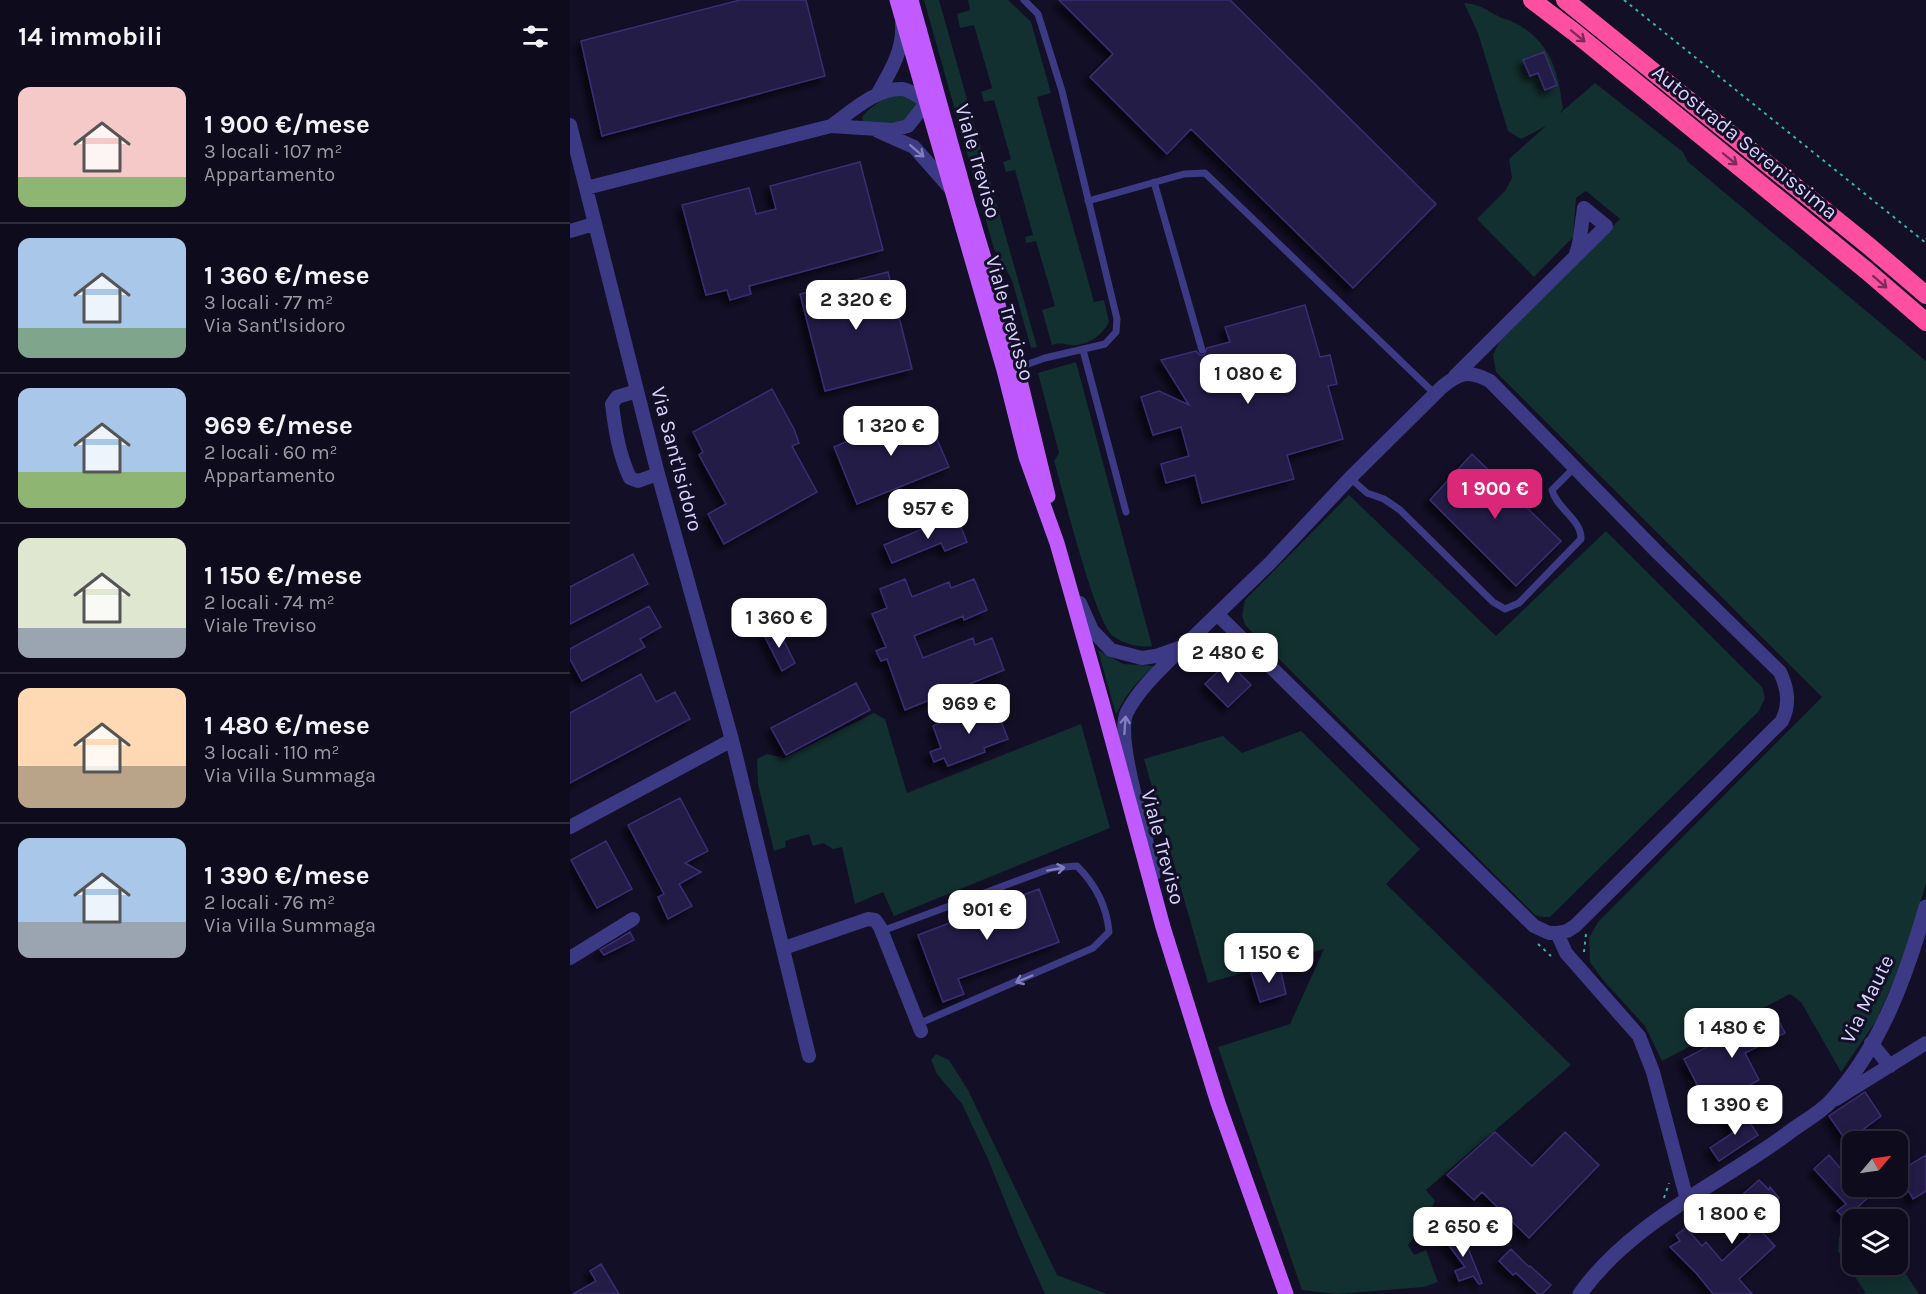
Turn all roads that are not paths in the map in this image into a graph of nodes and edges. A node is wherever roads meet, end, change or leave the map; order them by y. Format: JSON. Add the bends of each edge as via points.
{"nodes":[{"id":1,"x":897,"y":0,"type":"edge"},
{"id":2,"x":911,"y":0,"type":"edge"},
{"id":3,"x":1024,"y":0,"type":"edge"},
{"id":4,"x":1532,"y":0,"type":"edge"},
{"id":5,"x":1565,"y":0,"type":"edge"},
{"id":6,"x":901,"y":15,"type":"junction"},
{"id":7,"x":877,"y":94,"type":"junction"},
{"id":8,"x":927,"y":102,"type":"junction"},
{"id":9,"x":570,"y":125,"type":"edge"},
{"id":10,"x":831,"y":126,"type":"junction"},
{"id":11,"x":871,"y":128,"type":"junction"},
{"id":12,"x":1154,"y":182,"type":"junction"},
{"id":13,"x":586,"y":188,"type":"junction"},
{"id":14,"x":951,"y":189,"type":"junction"},
{"id":15,"x":1088,"y":201,"type":"junction"},
{"id":16,"x":594,"y":224,"type":"junction"},
{"id":17,"x":570,"y":231,"type":"edge"},
{"id":18,"x":979,"y":242,"type":"junction"},
{"id":19,"x":1576,"y":254,"type":"dead end"},
{"id":20,"x":1926,"y":295,"type":"edge"},
{"id":21,"x":985,"y":305,"type":"junction"},
{"id":22,"x":1926,"y":322,"type":"edge"},
{"id":23,"x":1083,"y":350,"type":"junction"},
{"id":24,"x":1202,"y":350,"type":"dead end"},
{"id":25,"x":1017,"y":368,"type":"junction"},
{"id":26,"x":1454,"y":377,"type":"junction"},
{"id":27,"x":637,"y":391,"type":"junction"},
{"id":28,"x":1435,"y":394,"type":"junction"},
{"id":29,"x":1026,"y":457,"type":"junction"},
{"id":30,"x":1574,"y":468,"type":"junction"},
{"id":31,"x":658,"y":474,"type":"junction"},
{"id":32,"x":1350,"y":478,"type":"junction"},
{"id":33,"x":1126,"y":512,"type":"dead end"},
{"id":34,"x":1057,"y":543,"type":"junction"},
{"id":35,"x":1217,"y":614,"type":"junction"},
{"id":36,"x":1185,"y":645,"type":"junction"},
{"id":37,"x":732,"y":740,"type":"junction"},
{"id":38,"x":570,"y":827,"type":"edge"},
{"id":39,"x":1926,"y":907,"type":"edge"},
{"id":40,"x":633,"y":919,"type":"dead end"},
{"id":41,"x":1162,"y":927,"type":"junction"},
{"id":42,"x":882,"y":931,"type":"junction"},
{"id":43,"x":1557,"y":933,"type":"junction"},
{"id":44,"x":784,"y":948,"type":"junction"},
{"id":45,"x":570,"y":958,"type":"edge"},
{"id":46,"x":920,"y":1028,"type":"joint"},
{"id":47,"x":1872,"y":1043,"type":"junction"},
{"id":48,"x":1926,"y":1043,"type":"edge"},
{"id":49,"x":809,"y":1056,"type":"dead end"},
{"id":50,"x":1890,"y":1066,"type":"junction"},
{"id":51,"x":1830,"y":1102,"type":"junction"},
{"id":52,"x":1687,"y":1200,"type":"junction"},
{"id":53,"x":1286,"y":1294,"type":"edge"},
{"id":54,"x":1580,"y":1294,"type":"edge"}],
"edges":[{"from":1,"to":6,"type":"main road","name":"Viale Treviso"},
{"from":2,"to":8,"type":"street","via":[[909,12],[930,86]]},
{"from":2,"to":18,"type":"main road","name":"Viale Treviso"},
{"from":3,"to":15,"type":"lane","via":[[1038,14],[1062,91]]},
{"from":4,"to":22,"type":"highway","name":"Autostrada Serenissima","one_way":true},
{"from":5,"to":20,"type":"highway","name":"Autostrada Serenissima"},
{"from":6,"to":7,"type":"street","via":[[903,37],[894,65]]},
{"from":6,"to":8,"type":"main road","name":"Viale Treviso"},
{"from":7,"to":8,"type":"street","via":[[904,89]]},
{"from":7,"to":10,"type":"street"},
{"from":8,"to":11,"type":"street","via":[[908,126]]},
{"from":8,"to":14,"type":"main road","name":"Viale Trevisso"},
{"from":8,"to":18,"type":"street","via":[[938,117],[969,228]]},
{"from":9,"to":13,"type":"street","name":"Via Sant'Isidoro"},
{"from":10,"to":11,"type":"street"},
{"from":10,"to":13,"type":"street"},
{"from":11,"to":14,"type":"street","one_way":true,"via":[[914,147]]},
{"from":12,"to":15,"type":"lane"},
{"from":12,"to":24,"type":"lane"},
{"from":12,"to":28,"type":"lane","via":[[1205,173]]},
{"from":13,"to":16,"type":"street","name":"Via Sant'Isidoro"},
{"from":14,"to":21,"type":"main road","name":"Viale Trevisso"},
{"from":15,"to":23,"type":"lane","via":[[1117,319],[1111,339]]},
{"from":16,"to":17,"type":"street"},
{"from":16,"to":27,"type":"street","name":"Via Sant'Isidoro"},
{"from":18,"to":25,"type":"main road","name":"Viale Treviso"},
{"from":19,"to":26,"type":"street"},
{"from":21,"to":25,"type":"lane","via":[[992,312],[1008,364]]},
{"from":21,"to":29,"type":"main road","name":"Viale Trevisso"},
{"from":23,"to":25,"type":"lane"},
{"from":23,"to":33,"type":"lane"},
{"from":25,"to":29,"type":"lane","via":[[1011,374],[1012,386],[1028,446]]},
{"from":25,"to":34,"type":"main road","name":"Viale Treviso"},
{"from":26,"to":28,"type":"street"},
{"from":26,"to":30,"type":"street","via":[[1477,374],[1490,381]]},
{"from":27,"to":31,"type":"street","name":"Via Sant'Isidoro"},
{"from":27,"to":31,"type":"street","via":[[617,397],[612,404],[624,465],[630,478],[638,481]]},
{"from":28,"to":32,"type":"street"},
{"from":29,"to":34,"type":"main road","name":"Viale Trevisso"},
{"from":30,"to":32,"type":"lane","via":[[1552,490],[1554,498],[1577,525],[1581,539],[1519,603],[1505,609],[1493,602],[1400,510],[1367,493]]},
{"from":30,"to":43,"type":"street","via":[[1779,672],[1787,701],[1782,722],[1575,926]]},
{"from":31,"to":37,"type":"street","name":"Via Sant'Isidoro"},
{"from":32,"to":35,"type":"street"},
{"from":34,"to":36,"type":"street","via":[[1088,623],[1112,650],[1142,658]]},
{"from":34,"to":41,"type":"main road","name":"Viale Treviso"},
{"from":35,"to":36,"type":"street"},
{"from":35,"to":43,"type":"street","via":[[1534,926]]},
{"from":41,"to":36,"type":"street","one_way":true,"via":[[1151,851],[1132,784],[1124,725],[1126,713],[1145,687]]},
{"from":37,"to":38,"type":"street"},
{"from":37,"to":44,"type":"street","name":"Via Sant'Isidoro"},
{"from":39,"to":47,"type":"street","name":"Via Maute","via":[[1901,986]]},
{"from":40,"to":45,"type":"street"},
{"from":41,"to":53,"type":"main road","name":"Viale Treviso","via":[[1218,1103]]},
{"from":42,"to":44,"type":"street","via":[[875,920],[868,919]]},
{"from":42,"to":46,"type":"street"},
{"from":42,"to":46,"type":"lane","one_way":true,"via":[[1052,868],[1077,866],[1089,878],[1108,916],[1109,932],[1093,948]]},
{"from":43,"to":52,"type":"street","via":[[1566,953],[1639,1036],[1653,1072]]},
{"from":44,"to":49,"type":"street","name":"Via Sant'Isidoro"},
{"from":47,"to":50,"type":"street"},
{"from":47,"to":51,"type":"street","name":"Via Maute"},
{"from":48,"to":50,"type":"street"},
{"from":50,"to":51,"type":"street"},
{"from":51,"to":52,"type":"street","name":"Via Maute","via":[[1755,1158]]},
{"from":52,"to":54,"type":"street","name":"Via Maute","via":[[1609,1260]]}]}
